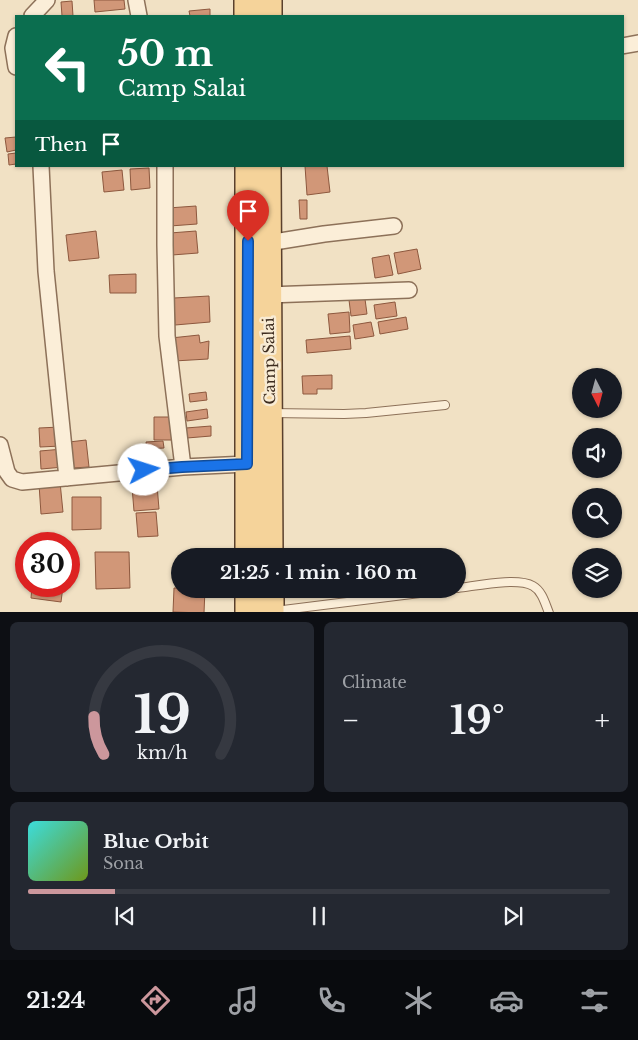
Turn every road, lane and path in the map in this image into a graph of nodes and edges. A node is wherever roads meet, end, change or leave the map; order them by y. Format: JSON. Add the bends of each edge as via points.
{"nodes":[{"id":1,"x":47,"y":0,"type":"edge"},
{"id":2,"x":136,"y":0,"type":"edge"},
{"id":3,"x":247,"y":0,"type":"edge"},
{"id":4,"x":269,"y":0,"type":"edge"},
{"id":5,"x":33,"y":15,"type":"edge"},
{"id":6,"x":139,"y":15,"type":"edge"},
{"id":7,"x":247,"y":15,"type":"edge"},
{"id":8,"x":269,"y":15,"type":"edge"},
{"id":9,"x":15,"y":40,"type":"edge"},
{"id":10,"x":638,"y":43,"type":"edge"},
{"id":11,"x":624,"y":46,"type":"edge"},
{"id":12,"x":15,"y":61,"type":"edge"},
{"id":13,"x":41,"y":167,"type":"edge"},
{"id":14,"x":165,"y":167,"type":"edge"},
{"id":15,"x":248,"y":167,"type":"edge"},
{"id":16,"x":268,"y":167,"type":"edge"},
{"id":17,"x":394,"y":226,"type":"dead end"},
{"id":18,"x":268,"y":243,"type":"junction"},
{"id":19,"x":409,"y":290,"type":"dead end"},
{"id":20,"x":268,"y":295,"type":"junction"},
{"id":21,"x":445,"y":404,"type":"dead end"},
{"id":22,"x":262,"y":420,"type":"junction"},
{"id":23,"x":0,"y":445,"type":"edge"},
{"id":24,"x":247,"y":464,"type":"junction"},
{"id":25,"x":182,"y":467,"type":"junction"},
{"id":26,"x":68,"y":478,"type":"junction"},
{"id":27,"x":248,"y":548,"type":"edge"},
{"id":28,"x":270,"y":548,"type":"edge"},
{"id":29,"x":466,"y":587,"type":"edge"},
{"id":30,"x":353,"y":598,"type":"edge"},
{"id":31,"x":265,"y":606,"type":"edge"},
{"id":32,"x":549,"y":612,"type":"edge"}],
"edges":[{"from":1,"to":5,"type":"street"},
{"from":2,"to":6,"type":"street"},
{"from":3,"to":7,"type":"main road"},
{"from":4,"to":8,"type":"main road"},
{"from":9,"to":12,"type":"street"},
{"from":10,"to":11,"type":"street"},
{"from":13,"to":26,"type":"street","via":[[46,270]]},
{"from":14,"to":25,"type":"street","via":[[167,336]]},
{"from":15,"to":22,"type":"main road","name":"Camp Salai"},
{"from":16,"to":18,"type":"main road","name":"Camp Salai"},
{"from":17,"to":18,"type":"street"},
{"from":18,"to":20,"type":"main road","name":"Camp Salai"},
{"from":19,"to":20,"type":"street"},
{"from":20,"to":22,"type":"main road","name":"Camp Salai"},
{"from":21,"to":22,"type":"lane"},
{"from":22,"to":24,"type":"main road","name":"Camp Salai"},
{"from":22,"to":28,"type":"main road","name":"Camp Salai"},
{"from":23,"to":26,"type":"street","via":[[12,479],[22,482]]},
{"from":24,"to":25,"type":"street"},
{"from":24,"to":27,"type":"main road","name":"Camp Salai"},
{"from":25,"to":26,"type":"street"},
{"from":29,"to":32,"type":"lane","via":[[508,582],[533,586],[542,595]]},
{"from":30,"to":31,"type":"lane"}]}
